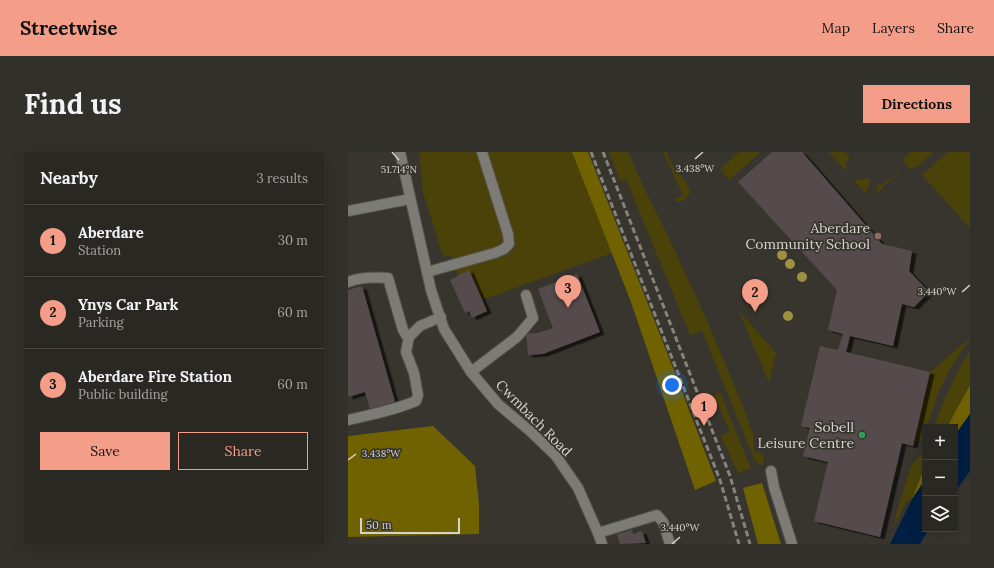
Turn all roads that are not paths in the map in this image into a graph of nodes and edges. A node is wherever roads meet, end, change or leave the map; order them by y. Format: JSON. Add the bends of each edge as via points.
{"nodes":[{"id":1,"x":400,"y":152,"type":"edge"},
{"id":2,"x":482,"y":152,"type":"edge"},
{"id":3,"x":410,"y":199,"type":"junction"},
{"id":4,"x":348,"y":211,"type":"edge"},
{"id":5,"x":427,"y":272,"type":"junction"},
{"id":6,"x":348,"y":282,"type":"edge"},
{"id":7,"x":526,"y":295,"type":"dead end"},
{"id":8,"x":441,"y":317,"type":"junction"},
{"id":9,"x":409,"y":337,"type":"junction"},
{"id":10,"x":471,"y":372,"type":"junction"},
{"id":11,"x":348,"y":420,"type":"edge"},
{"id":12,"x":771,"y":471,"type":"dead end"},
{"id":13,"x":598,"y":533,"type":"junction"},
{"id":14,"x":602,"y":544,"type":"edge"},
{"id":15,"x":670,"y":544,"type":"edge"},
{"id":16,"x":792,"y":544,"type":"edge"}],
"edges":[{"from":1,"to":3,"type":"street","name":"Cwmbach Road"},
{"from":2,"to":5,"type":"street","via":[[509,244],[495,253]]},
{"from":3,"to":4,"type":"street"},
{"from":3,"to":5,"type":"street","name":"Cwmbach Road"},
{"from":5,"to":8,"type":"street","name":"Cwmbach Road"},
{"from":6,"to":9,"type":"street","via":[[369,277],[388,278],[403,330]]},
{"from":7,"to":10,"type":"street","via":[[533,318],[516,337]]},
{"from":8,"to":9,"type":"street","via":[[420,326]]},
{"from":8,"to":10,"type":"street","name":"Cwmbach Road","via":[[444,329]]},
{"from":9,"to":11,"type":"street","via":[[406,352],[414,373],[418,395],[416,401]]},
{"from":10,"to":13,"type":"street","name":"Cwmbach Road","via":[[498,404],[556,456],[578,488]]},
{"from":12,"to":16,"type":"street"},
{"from":13,"to":14,"type":"street","name":"Cwmbach Road"},
{"from":13,"to":15,"type":"street","via":[[657,515],[663,522]]}]}
